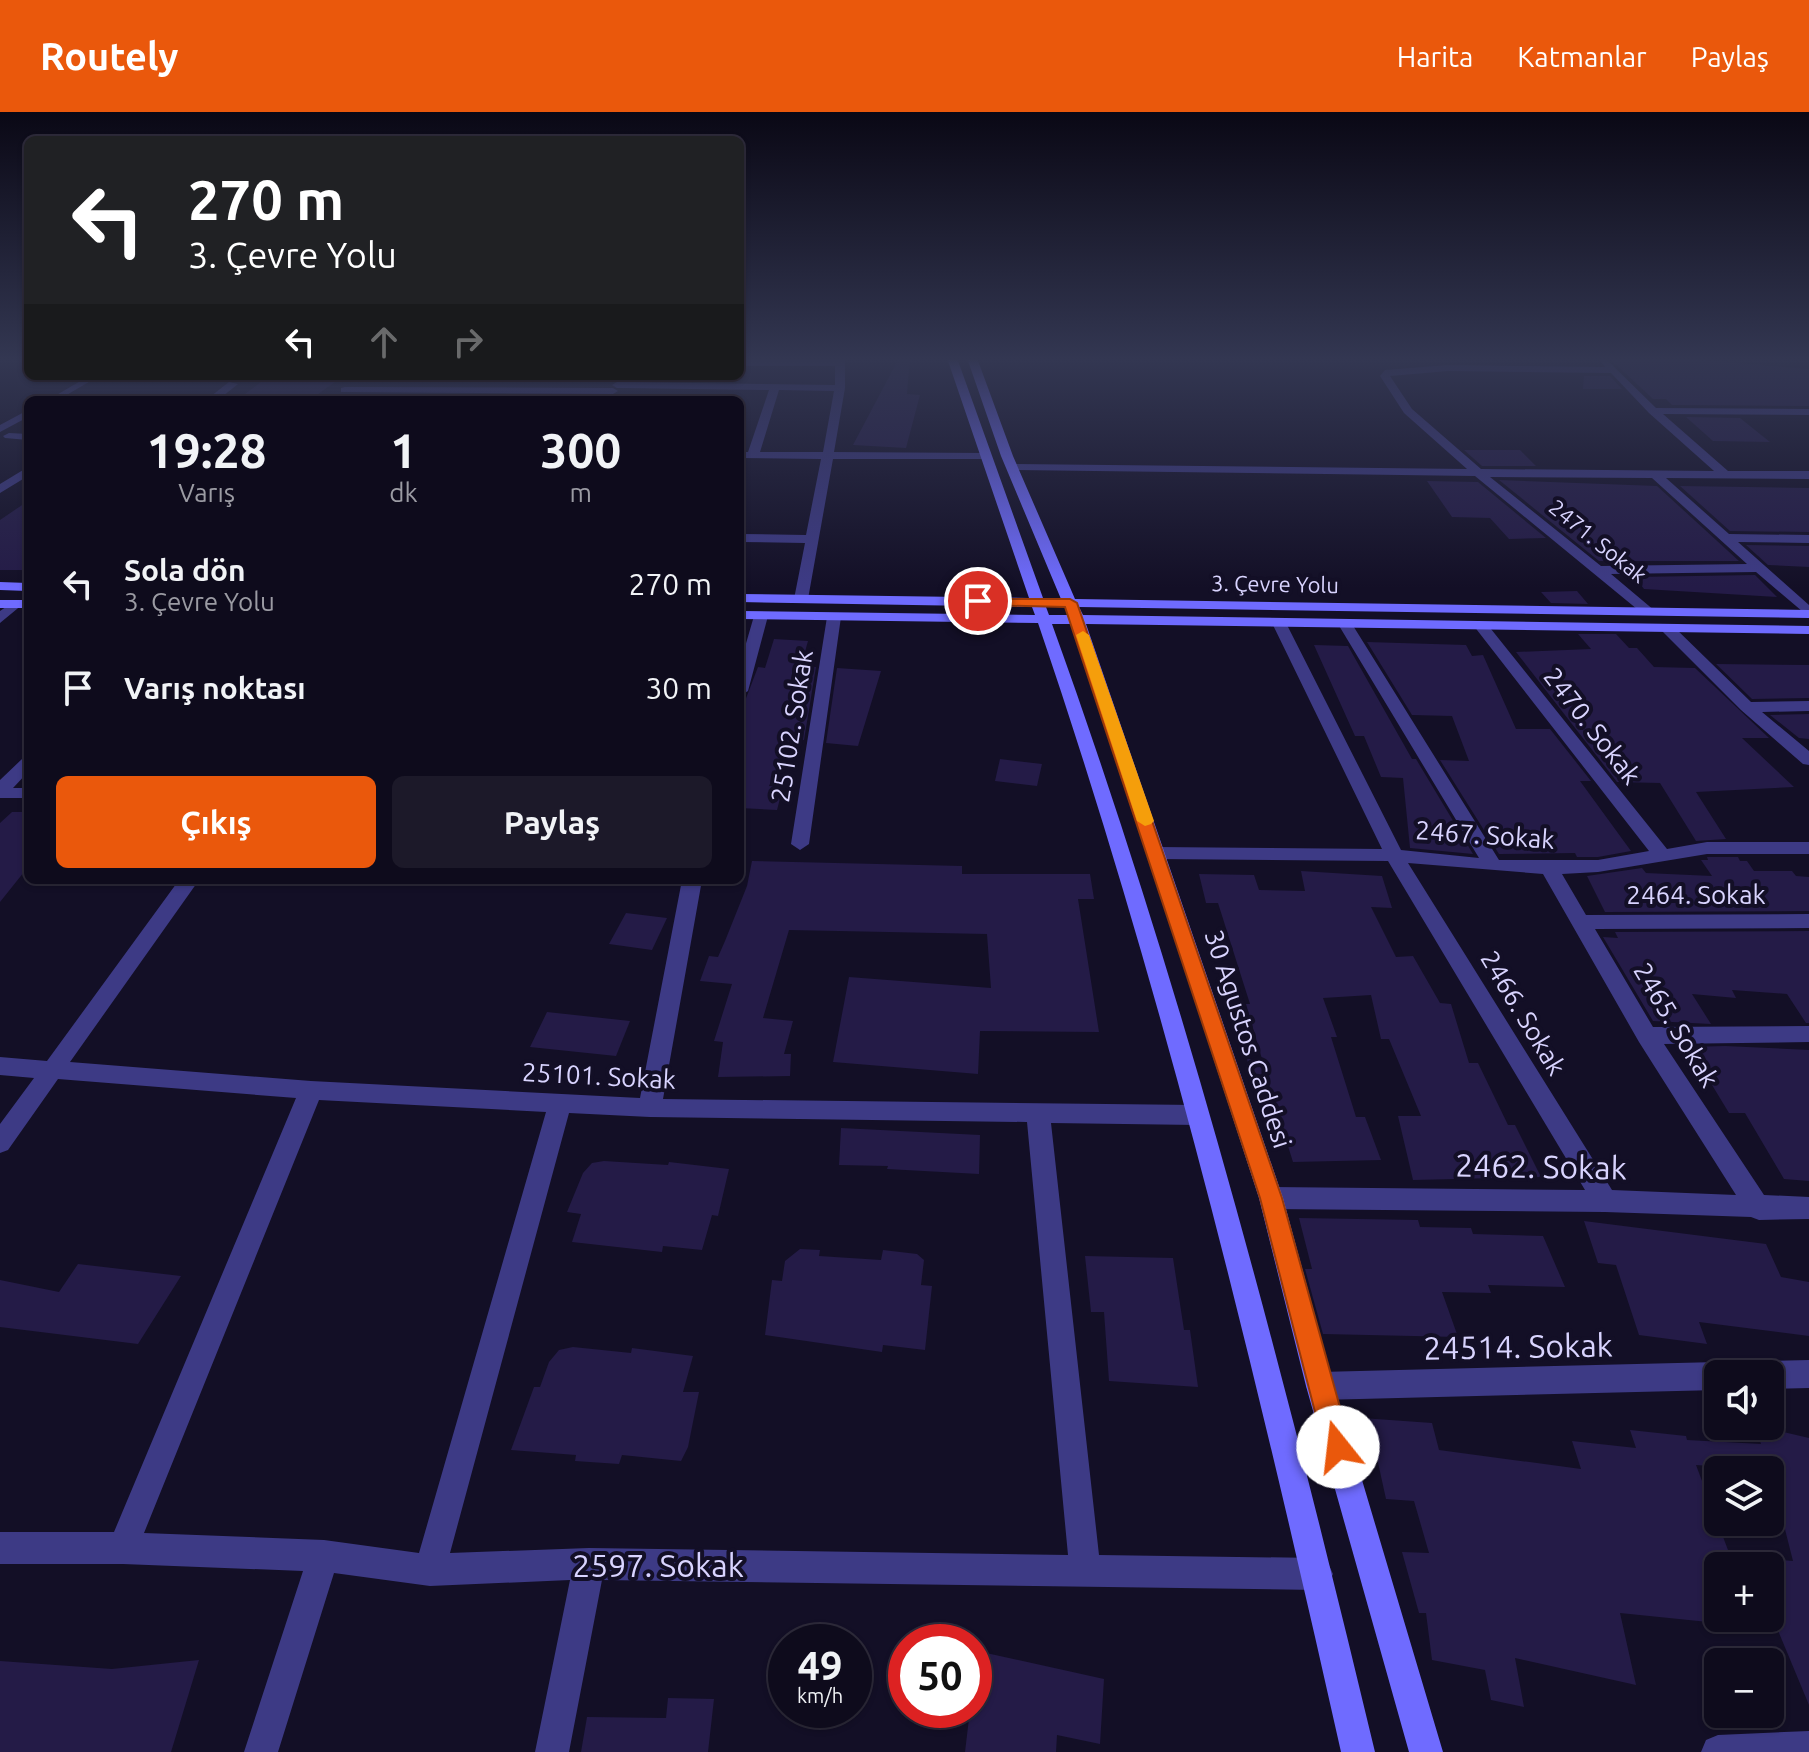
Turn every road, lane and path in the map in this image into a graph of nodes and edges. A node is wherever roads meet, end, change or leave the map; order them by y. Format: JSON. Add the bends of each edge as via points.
{"nodes":[{"id":1,"x":755,"y":435,"type":"edge"},
{"id":2,"x":830,"y":435,"type":"edge"},
{"id":3,"x":977,"y":435,"type":"edge"},
{"id":4,"x":1000,"y":435,"type":"edge"},
{"id":5,"x":1435,"y":435,"type":"edge"},
{"id":6,"x":1680,"y":435,"type":"edge"},
{"id":7,"x":746,"y":455,"type":"edge"},
{"id":8,"x":984,"y":456,"type":"junction"},
{"id":9,"x":825,"y":457,"type":"junction"},
{"id":10,"x":1012,"y":467,"type":"junction"},
{"id":11,"x":1478,"y":473,"type":"junction"},
{"id":12,"x":24,"y":474,"type":"edge"},
{"id":13,"x":1656,"y":475,"type":"junction"},
{"id":14,"x":1809,"y":475,"type":"edge"},
{"id":15,"x":1727,"y":476,"type":"junction"},
{"id":16,"x":0,"y":489,"type":"edge"},
{"id":17,"x":744,"y":538,"type":"edge"},
{"id":18,"x":1726,"y":538,"type":"junction"},
{"id":19,"x":811,"y":539,"type":"junction"},
{"id":20,"x":1809,"y":539,"type":"edge"},
{"id":21,"x":1759,"y":568,"type":"junction"},
{"id":22,"x":1599,"y":570,"type":"junction"},
{"id":23,"x":0,"y":586,"type":"edge"},
{"id":24,"x":24,"y":587,"type":"edge"},
{"id":25,"x":744,"y":598,"type":"edge"},
{"id":26,"x":801,"y":599,"type":"junction"},
{"id":27,"x":0,"y":604,"type":"edge"},
{"id":28,"x":22,"y":604,"type":"edge"},
{"id":29,"x":1041,"y":611,"type":"junction"},
{"id":30,"x":1648,"y":611,"type":"junction"},
{"id":31,"x":1074,"y":612,"type":"junction"},
{"id":32,"x":1809,"y":614,"type":"edge"},
{"id":33,"x":744,"y":615,"type":"edge"},
{"id":34,"x":761,"y":616,"type":"junction"},
{"id":35,"x":834,"y":617,"type":"junction"},
{"id":36,"x":0,"y":619,"type":"edge"},
{"id":37,"x":1279,"y":623,"type":"junction"},
{"id":38,"x":1345,"y":624,"type":"junction"},
{"id":39,"x":1482,"y":627,"type":"junction"},
{"id":40,"x":1667,"y":628,"type":"junction"},
{"id":41,"x":1809,"y":630,"type":"edge"},
{"id":42,"x":744,"y":677,"type":"edge"},
{"id":43,"x":1809,"y":706,"type":"edge"},
{"id":44,"x":1747,"y":707,"type":"junction"},
{"id":45,"x":1809,"y":760,"type":"edge"},
{"id":46,"x":24,"y":767,"type":"edge"},
{"id":47,"x":0,"y":791,"type":"edge"},
{"id":48,"x":24,"y":793,"type":"edge"},
{"id":49,"x":800,"y":844,"type":"dead end"},
{"id":50,"x":1809,"y":848,"type":"edge"},
{"id":51,"x":1156,"y":853,"type":"junction"},
{"id":52,"x":1394,"y":855,"type":"junction"},
{"id":53,"x":1662,"y":855,"type":"junction"},
{"id":54,"x":1493,"y":866,"type":"junction"},
{"id":55,"x":1549,"y":868,"type":"junction"},
{"id":56,"x":186,"y":884,"type":"edge"},
{"id":57,"x":691,"y":884,"type":"edge"},
{"id":58,"x":1809,"y":921,"type":"edge"},
{"id":59,"x":1583,"y":922,"type":"junction"},
{"id":60,"x":1809,"y":1034,"type":"edge"},
{"id":61,"x":1647,"y":1036,"type":"junction"},
{"id":62,"x":0,"y":1066,"type":"edge"},
{"id":63,"x":53,"y":1068,"type":"junction"},
{"id":64,"x":311,"y":1090,"type":"junction"},
{"id":65,"x":560,"y":1102,"type":"junction"},
{"id":66,"x":650,"y":1108,"type":"junction"},
{"id":67,"x":1038,"y":1113,"type":"junction"},
{"id":68,"x":1197,"y":1115,"type":"junction"},
{"id":69,"x":0,"y":1143,"type":"edge"},
{"id":70,"x":1271,"y":1198,"type":"junction"},
{"id":71,"x":1605,"y":1201,"type":"junction"},
{"id":72,"x":1809,"y":1208,"type":"edge"},
{"id":73,"x":1759,"y":1209,"type":"junction"},
{"id":74,"x":1809,"y":1374,"type":"edge"},
{"id":75,"x":1784,"y":1375,"type":"edge"},
{"id":76,"x":1704,"y":1376,"type":"edge"},
{"id":77,"x":1320,"y":1386,"type":"junction"},
{"id":78,"x":0,"y":1548,"type":"edge"},
{"id":79,"x":123,"y":1548,"type":"junction"},
{"id":80,"x":324,"y":1556,"type":"junction"},
{"id":81,"x":589,"y":1564,"type":"junction"},
{"id":82,"x":430,"y":1570,"type":"junction"},
{"id":83,"x":1085,"y":1571,"type":"junction"},
{"id":84,"x":1317,"y":1574,"type":"junction"},
{"id":85,"x":1809,"y":1748,"type":"edge"},
{"id":86,"x":261,"y":1752,"type":"edge"},
{"id":87,"x":552,"y":1752,"type":"edge"},
{"id":88,"x":1358,"y":1752,"type":"edge"},
{"id":89,"x":1426,"y":1752,"type":"edge"},
{"id":90,"x":1718,"y":1752,"type":"edge"}],
"edges":[{"from":1,"to":7,"type":"street"},
{"from":2,"to":9,"type":"street"},
{"from":3,"to":8,"type":"main road"},
{"from":4,"to":10,"type":"main road","name":"30 Agustos Caddesi"},
{"from":5,"to":11,"type":"street"},
{"from":6,"to":15,"type":"street"},
{"from":7,"to":9,"type":"street"},
{"from":8,"to":9,"type":"street"},
{"from":8,"to":29,"type":"main road"},
{"from":9,"to":19,"type":"street"},
{"from":10,"to":11,"type":"street"},
{"from":10,"to":31,"type":"main road","name":"30 Agustos Caddesi"},
{"from":11,"to":13,"type":"street","name":"2471. Sokak"},
{"from":11,"to":22,"type":"street","name":"2471. Sokak"},
{"from":12,"to":16,"type":"street"},
{"from":13,"to":15,"type":"street","name":"2471. Sokak"},
{"from":13,"to":18,"type":"street"},
{"from":14,"to":15,"type":"street","name":"2471. Sokak"},
{"from":17,"to":19,"type":"street"},
{"from":18,"to":20,"type":"street"},
{"from":18,"to":21,"type":"street"},
{"from":19,"to":26,"type":"street"},
{"from":21,"to":22,"type":"street"},
{"from":21,"to":32,"type":"street"},
{"from":22,"to":30,"type":"street","name":"2471. Sokak"},
{"from":23,"to":24,"type":"main road"},
{"from":25,"to":26,"type":"main road","name":"3. Çevre Yolu"},
{"from":26,"to":29,"type":"main road","name":"3. Çevre Yolu"},
{"from":27,"to":28,"type":"main road"},
{"from":28,"to":36,"type":"street"},
{"from":29,"to":31,"type":"main road","name":"3. Çevre Yolu"},
{"from":29,"to":35,"type":"main road","name":"3. Çevre Yolu"},
{"from":29,"to":68,"type":"main road","via":[[1123,860]]},
{"from":30,"to":31,"type":"main road","name":"3. Çevre Yolu"},
{"from":30,"to":32,"type":"main road","name":"3. Çevre Yolu"},
{"from":31,"to":37,"type":"main road","name":"3. Çevre Yolu"},
{"from":31,"to":51,"type":"main road","name":"30 Agustos Caddesi"},
{"from":33,"to":34,"type":"main road","name":"3. Çevre Yolu"},
{"from":34,"to":35,"type":"main road","name":"3. Çevre Yolu"},
{"from":34,"to":42,"type":"street"},
{"from":35,"to":49,"type":"street","name":"25102. Sokak"},
{"from":37,"to":38,"type":"main road","name":"3. Çevre Yolu"},
{"from":37,"to":52,"type":"street","name":"2466. Sokak"},
{"from":38,"to":39,"type":"main road","name":"3. Çevre Yolu"},
{"from":38,"to":54,"type":"street"},
{"from":39,"to":40,"type":"main road","name":"3. Çevre Yolu"},
{"from":39,"to":53,"type":"street","name":"2470. Sokak"},
{"from":40,"to":41,"type":"main road","name":"3. Çevre Yolu"},
{"from":40,"to":44,"type":"street"},
{"from":43,"to":44,"type":"street"},
{"from":44,"to":45,"type":"street"},
{"from":46,"to":47,"type":"street"},
{"from":47,"to":48,"type":"street"},
{"from":50,"to":53,"type":"street","name":"2467. Sokak","via":[[1707,848]]},
{"from":51,"to":52,"type":"street","name":"2467. Sokak"},
{"from":51,"to":70,"type":"main road","name":"30 Agustos Caddesi"},
{"from":52,"to":54,"type":"street","name":"2467. Sokak"},
{"from":52,"to":71,"type":"street","name":"2466. Sokak"},
{"from":53,"to":55,"type":"street","name":"2467. Sokak"},
{"from":54,"to":55,"type":"street","name":"2467. Sokak"},
{"from":55,"to":59,"type":"street","name":"2465. Sokak"},
{"from":56,"to":63,"type":"street"},
{"from":57,"to":66,"type":"street"},
{"from":58,"to":59,"type":"street","name":"2464. Sokak"},
{"from":59,"to":61,"type":"street","name":"2465. Sokak"},
{"from":60,"to":61,"type":"street"},
{"from":61,"to":73,"type":"street","name":"2465. Sokak"},
{"from":62,"to":63,"type":"street","name":"25101. Sokak"},
{"from":63,"to":64,"type":"street","name":"25101. Sokak"},
{"from":63,"to":69,"type":"street"},
{"from":64,"to":65,"type":"street","name":"25101. Sokak"},
{"from":64,"to":79,"type":"street"},
{"from":65,"to":66,"type":"street","name":"25101. Sokak"},
{"from":65,"to":82,"type":"street"},
{"from":66,"to":67,"type":"street","name":"25101. Sokak"},
{"from":67,"to":68,"type":"street","name":"25101. Sokak"},
{"from":67,"to":83,"type":"street"},
{"from":68,"to":84,"type":"main road"},
{"from":70,"to":71,"type":"street","name":"2462. Sokak"},
{"from":70,"to":77,"type":"main road","name":"30 Agustos Caddesi"},
{"from":71,"to":73,"type":"street","name":"2462. Sokak"},
{"from":72,"to":73,"type":"street","name":"2462. Sokak"},
{"from":74,"to":75,"type":"street"},
{"from":76,"to":77,"type":"street","name":"24514. Sokak"},
{"from":77,"to":89,"type":"main road","name":"30 Agustos Caddesi"},
{"from":78,"to":79,"type":"street","name":"2597. Sokak"},
{"from":79,"to":80,"type":"street","name":"2597. Sokak"},
{"from":80,"to":82,"type":"street","name":"2597. Sokak"},
{"from":80,"to":86,"type":"street"},
{"from":81,"to":82,"type":"street","name":"2597. Sokak"},
{"from":81,"to":83,"type":"street","name":"2597. Sokak"},
{"from":81,"to":87,"type":"street"},
{"from":83,"to":84,"type":"street","name":"2597. Sokak"},
{"from":84,"to":88,"type":"main road"},
{"from":85,"to":90,"type":"street"}]}
